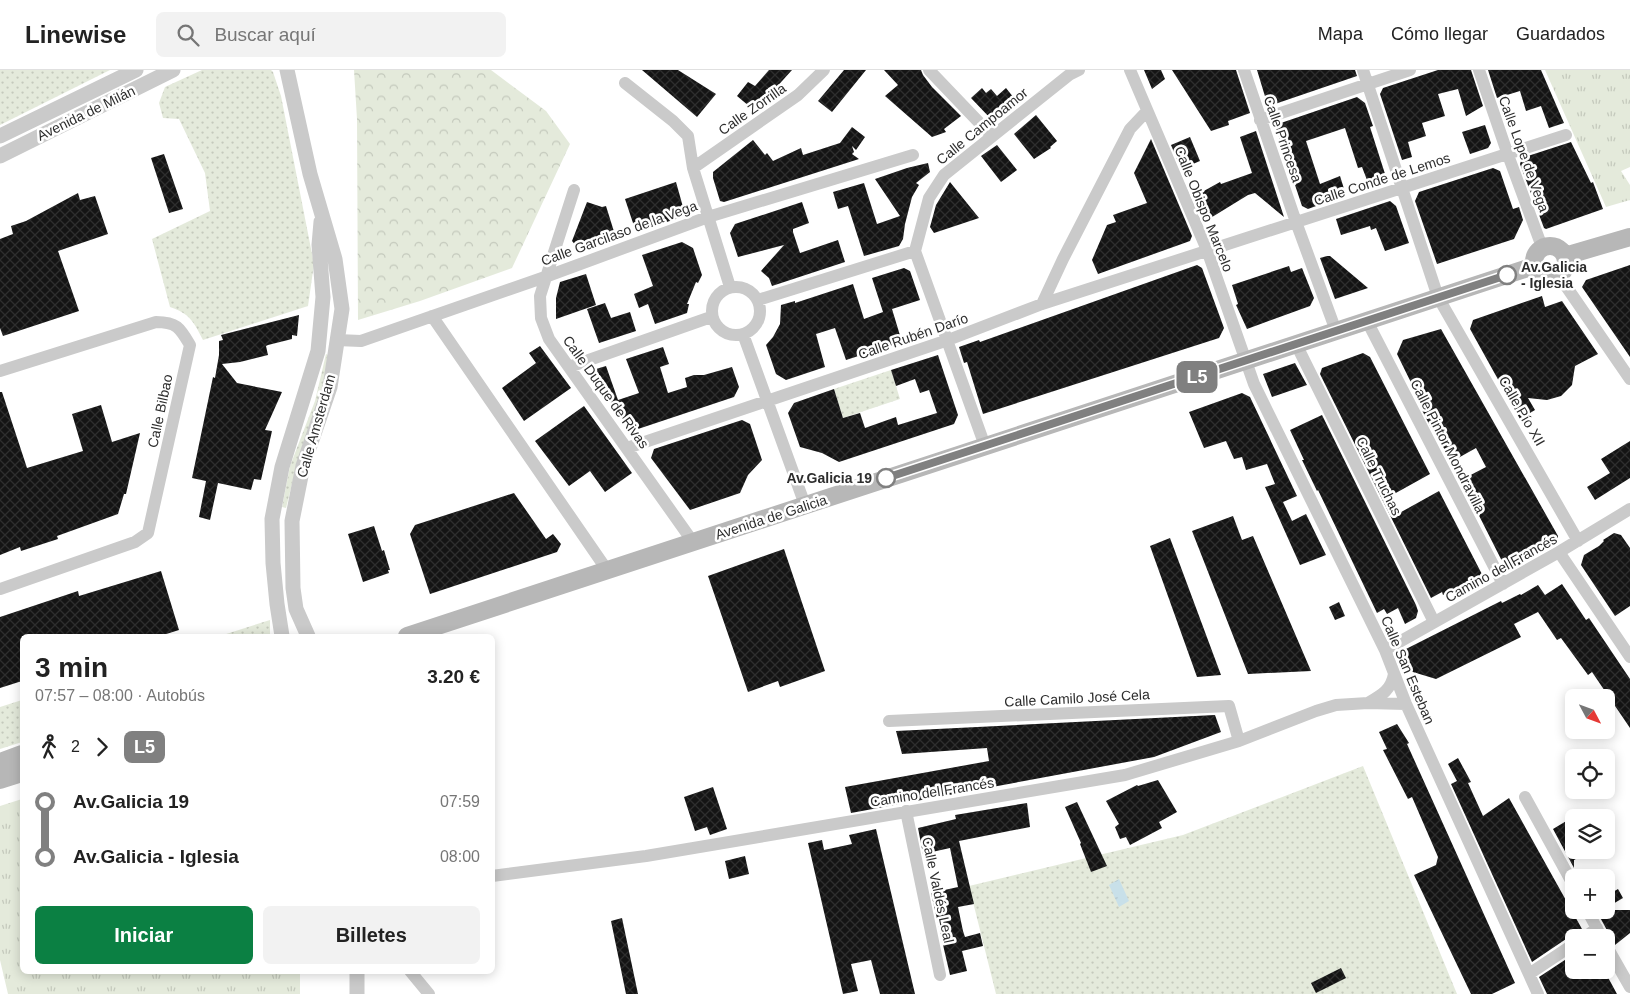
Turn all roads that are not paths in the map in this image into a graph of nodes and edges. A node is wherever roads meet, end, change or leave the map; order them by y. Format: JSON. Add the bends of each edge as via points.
{"nodes":[{"id":1,"x":136,"y":70,"type":"edge"},
{"id":2,"x":173,"y":70,"type":"edge"},
{"id":3,"x":287,"y":70,"type":"edge"},
{"id":4,"x":824,"y":70,"type":"edge"},
{"id":5,"x":929,"y":70,"type":"edge"},
{"id":6,"x":1079,"y":70,"type":"edge"},
{"id":7,"x":1130,"y":70,"type":"edge"},
{"id":8,"x":1244,"y":70,"type":"edge"},
{"id":9,"x":1362,"y":70,"type":"edge"},
{"id":10,"x":1410,"y":70,"type":"edge"},
{"id":11,"x":1479,"y":70,"type":"edge"},
{"id":12,"x":625,"y":83,"type":"dead end"},
{"id":13,"x":1367,"y":84,"type":"junction"},
{"id":14,"x":1147,"y":111,"type":"junction"},
{"id":15,"x":1260,"y":120,"type":"junction"},
{"id":16,"x":1566,"y":135,"type":"dead end"},
{"id":17,"x":0,"y":136,"type":"edge"},
{"id":18,"x":992,"y":136,"type":"junction"},
{"id":19,"x":913,"y":155,"type":"dead end"},
{"id":20,"x":1508,"y":155,"type":"junction"},
{"id":21,"x":0,"y":156,"type":"edge"},
{"id":22,"x":693,"y":168,"type":"junction"},
{"id":23,"x":1401,"y":188,"type":"junction"},
{"id":24,"x":574,"y":190,"type":"dead end"},
{"id":25,"x":322,"y":216,"type":"junction"},
{"id":26,"x":708,"y":217,"type":"junction"},
{"id":27,"x":1296,"y":222,"type":"junction"},
{"id":28,"x":1630,"y":237,"type":"edge"},
{"id":29,"x":1542,"y":247,"type":"junction"},
{"id":30,"x":1207,"y":250,"type":"junction"},
{"id":31,"x":915,"y":251,"type":"junction"},
{"id":32,"x":1566,"y":256,"type":"junction"},
{"id":33,"x":1534,"y":266,"type":"junction"},
{"id":34,"x":1558,"y":276,"type":"junction"},
{"id":35,"x":545,"y":277,"type":"junction"},
{"id":36,"x":730,"y":287,"type":"junction"},
{"id":37,"x":1438,"y":297,"type":"junction"},
{"id":38,"x":758,"y":300,"type":"junction"},
{"id":39,"x":1042,"y":304,"type":"junction"},
{"id":40,"x":432,"y":316,"type":"junction"},
{"id":41,"x":711,"y":317,"type":"junction"},
{"id":42,"x":1367,"y":321,"type":"junction"},
{"id":43,"x":1336,"y":331,"type":"junction"},
{"id":44,"x":743,"y":334,"type":"junction"},
{"id":45,"x":337,"y":340,"type":"junction"},
{"id":46,"x":948,"y":340,"type":"junction"},
{"id":47,"x":1296,"y":344,"type":"junction"},
{"id":48,"x":1247,"y":360,"type":"junction"},
{"id":49,"x":569,"y":367,"type":"junction"},
{"id":50,"x":0,"y":371,"type":"edge"},
{"id":51,"x":1630,"y":379,"type":"edge"},
{"id":52,"x":767,"y":401,"type":"junction"},
{"id":53,"x":985,"y":446,"type":"junction"},
{"id":54,"x":627,"y":448,"type":"junction"},
{"id":55,"x":805,"y":506,"type":"junction"},
{"id":56,"x":1628,"y":516,"type":"edge"},
{"id":57,"x":1578,"y":541,"type":"junction"},
{"id":58,"x":693,"y":542,"type":"junction"},
{"id":59,"x":1559,"y":552,"type":"junction"},
{"id":60,"x":607,"y":570,"type":"junction"},
{"id":61,"x":1502,"y":584,"type":"junction"},
{"id":62,"x":0,"y":589,"type":"edge"},
{"id":63,"x":1434,"y":622,"type":"junction"},
{"id":64,"x":282,"y":634,"type":"edge"},
{"id":65,"x":307,"y":634,"type":"edge"},
{"id":66,"x":412,"y":634,"type":"edge"},
{"id":67,"x":1385,"y":650,"type":"junction"},
{"id":68,"x":1630,"y":656,"type":"edge"},
{"id":69,"x":1394,"y":674,"type":"junction"},
{"id":70,"x":1368,"y":702,"type":"junction"},
{"id":71,"x":1406,"y":704,"type":"junction"},
{"id":72,"x":889,"y":721,"type":"dead end"},
{"id":73,"x":1240,"y":741,"type":"junction"},
{"id":74,"x":20,"y":755,"type":"edge"},
{"id":75,"x":0,"y":762,"type":"edge"},
{"id":76,"x":20,"y":774,"type":"edge"},
{"id":77,"x":0,"y":780,"type":"edge"},
{"id":78,"x":1525,"y":797,"type":"dead end"},
{"id":79,"x":906,"y":811,"type":"junction"},
{"id":80,"x":1565,"y":870,"type":"edge"},
{"id":81,"x":495,"y":876,"type":"edge"},
{"id":82,"x":1565,"y":950,"type":"edge"},
{"id":83,"x":1615,"y":960,"type":"edge"},
{"id":84,"x":357,"y":974,"type":"edge"},
{"id":85,"x":412,"y":974,"type":"edge"},
{"id":86,"x":1529,"y":974,"type":"junction"},
{"id":87,"x":940,"y":975,"type":"dead end"},
{"id":88,"x":1630,"y":987,"type":"edge"},
{"id":89,"x":357,"y":994,"type":"edge"},
{"id":90,"x":429,"y":994,"type":"edge"},
{"id":91,"x":1538,"y":994,"type":"edge"}],
"edges":[{"from":1,"to":17,"type":"street","name":"Avenida de Milán"},
{"from":2,"to":21,"type":"street","name":"Avenida de Milán"},
{"from":3,"to":25,"type":"street","name":"Calle Amsterdam"},
{"from":4,"to":22,"type":"street","name":"Calle Zorrilla","via":[[798,95]]},
{"from":5,"to":18,"type":"street"},
{"from":6,"to":18,"type":"street","name":"Calle Campoamor"},
{"from":7,"to":14,"type":"street","name":"Calle Obispo Marcelo"},
{"from":8,"to":15,"type":"street","name":"Calle Princesa"},
{"from":9,"to":13,"type":"street","name":"Calle Pío XII"},
{"from":10,"to":13,"type":"street"},
{"from":11,"to":20,"type":"street","name":"Calle Lope de Vega"},
{"from":12,"to":22,"type":"street","via":[[688,136]]},
{"from":13,"to":15,"type":"street"},
{"from":13,"to":23,"type":"street","name":"Calle Pío XII"},
{"from":14,"to":30,"type":"street","name":"Calle Obispo Marcelo"},
{"from":14,"to":39,"type":"street","via":[[1130,129]]},
{"from":15,"to":27,"type":"street","name":"Calle Princesa"},
{"from":16,"to":20,"type":"street","name":"Calle Conde de Lemos"},
{"from":18,"to":31,"type":"street","name":"Calle Campoamor","via":[[944,175],[928,198]]},
{"from":19,"to":26,"type":"street","name":"Calle Garcilaso de la Vega"},
{"from":20,"to":23,"type":"street","name":"Calle Conde de Lemos"},
{"from":20,"to":29,"type":"street","name":"Calle Lope de Vega"},
{"from":22,"to":26,"type":"street"},
{"from":23,"to":27,"type":"street","name":"Calle Conde de Lemos"},
{"from":23,"to":37,"type":"street","name":"Calle Pío XII"},
{"from":24,"to":35,"type":"street","name":"Calle Duque de Rivas"},
{"from":25,"to":45,"type":"street","name":"Calle Amsterdam","via":[[335,259],[342,309]]},
{"from":25,"to":64,"type":"street","name":"Calle Amsterdam","via":[[319,245],[323,297],[318,351],[282,467],[272,519],[273,563]]},
{"from":26,"to":35,"type":"street","name":"Calle Garcilaso de la Vega"},
{"from":26,"to":36,"type":"street"},
{"from":27,"to":30,"type":"street","name":"Calle Conde de Lemos"},
{"from":27,"to":43,"type":"street","name":"Calle Princesa"},
{"from":28,"to":32,"type":"main road"},
{"from":29,"to":32,"type":"main road","via":[[1558,247]]},
{"from":29,"to":33,"type":"main road","via":[[1534,258]]},
{"from":30,"to":39,"type":"street","name":"Calle Rubén Darío"},
{"from":30,"to":48,"type":"street","name":"Calle Obispo Marcelo"},
{"from":31,"to":38,"type":"street"},
{"from":31,"to":46,"type":"street"},
{"from":32,"to":34,"type":"main road","via":[[1566,266]]},
{"from":33,"to":34,"type":"main road","via":[[1546,278]]},
{"from":33,"to":37,"type":"main road","name":"Avenida de Galicia"},
{"from":34,"to":51,"type":"street"},
{"from":35,"to":40,"type":"street","name":"Calle Garcilaso de la Vega"},
{"from":35,"to":49,"type":"street","name":"Calle Duque de Rivas","via":[[540,296],[542,318],[549,339]]},
{"from":36,"to":38,"type":"street","via":[[744,287]]},
{"from":36,"to":41,"type":"street","via":[[719,292],[711,305]]},
{"from":37,"to":42,"type":"main road","name":"Avenida de Galicia"},
{"from":37,"to":57,"type":"street","name":"Calle Pío XII"},
{"from":38,"to":44,"type":"street","via":[[760,315],[757,323]]},
{"from":39,"to":46,"type":"street","name":"Calle Rubén Darío"},
{"from":40,"to":45,"type":"street","name":"Calle Garcilaso de la Vega","via":[[360,341]]},
{"from":40,"to":60,"type":"street"},
{"from":41,"to":44,"type":"street","via":[[722,332]]},
{"from":41,"to":49,"type":"street"},
{"from":42,"to":43,"type":"main road","name":"Avenida de Galicia"},
{"from":42,"to":61,"type":"street","name":"Calle Pintor Mondravilla"},
{"from":43,"to":47,"type":"main road","name":"Avenida de Galicia"},
{"from":44,"to":52,"type":"street"},
{"from":45,"to":65,"type":"street","name":"Calle Amsterdam","via":[[330,387],[303,466],[292,521],[293,588],[296,608]]},
{"from":46,"to":52,"type":"street","name":"Calle Rubén Darío"},
{"from":46,"to":53,"type":"street"},
{"from":47,"to":48,"type":"main road","name":"Avenida de Galicia"},
{"from":47,"to":63,"type":"street","name":"Calle Truchas"},
{"from":48,"to":53,"type":"main road","name":"Avenida de Galicia"},
{"from":48,"to":67,"type":"street","name":"Calle San Esteban","via":[[1254,384]]},
{"from":49,"to":54,"type":"street","name":"Calle Duque de Rivas"},
{"from":50,"to":62,"type":"street","name":"Calle Bilbao","via":[[156,322],[170,322],[182,330],[190,345],[148,533],[135,542]]},
{"from":52,"to":54,"type":"street","name":"Calle Rubén Darío"},
{"from":52,"to":55,"type":"street"},
{"from":53,"to":55,"type":"main road","name":"Avenida de Galicia"},
{"from":54,"to":58,"type":"street","name":"Calle Duque de Rivas"},
{"from":55,"to":58,"type":"main road","name":"Avenida de Galicia"},
{"from":56,"to":57,"type":"street","name":"Camino del Francés"},
{"from":57,"to":59,"type":"street","name":"Camino del Francés"},
{"from":58,"to":60,"type":"main road","name":"Avenida de Galicia"},
{"from":59,"to":61,"type":"street","name":"Camino del Francés"},
{"from":59,"to":68,"type":"street"},
{"from":60,"to":66,"type":"main road","name":"Avenida de Galicia"},
{"from":61,"to":63,"type":"street","name":"Camino del Francés"},
{"from":63,"to":67,"type":"street","name":"Camino del Francés"},
{"from":67,"to":69,"type":"street","name":"Calle San Esteban"},
{"from":69,"to":70,"type":"street","name":"Camino del Francés","via":[[1392,684]]},
{"from":69,"to":71,"type":"street","name":"Calle San Esteban"},
{"from":70,"to":71,"type":"street","name":"Camino del Francés"},
{"from":70,"to":73,"type":"street","name":"Camino del Francés","via":[[1336,705],[1316,711]]},
{"from":71,"to":86,"type":"street","name":"Calle San Esteban"},
{"from":72,"to":73,"type":"street","name":"Calle Camilo José Cela","via":[[1229,706]]},
{"from":73,"to":79,"type":"street","name":"Camino del Francés","via":[[1125,775]]},
{"from":74,"to":75,"type":"main road"},
{"from":76,"to":77,"type":"main road"},
{"from":78,"to":80,"type":"street"},
{"from":79,"to":81,"type":"street","name":"Camino del Francés","via":[[646,856]]},
{"from":79,"to":87,"type":"street","name":"Calle Valdés Leal"},
{"from":82,"to":86,"type":"street"},
{"from":83,"to":88,"type":"street"},
{"from":84,"to":89,"type":"street"},
{"from":85,"to":90,"type":"street"},
{"from":86,"to":91,"type":"street","name":"Calle San Esteban"}]}
